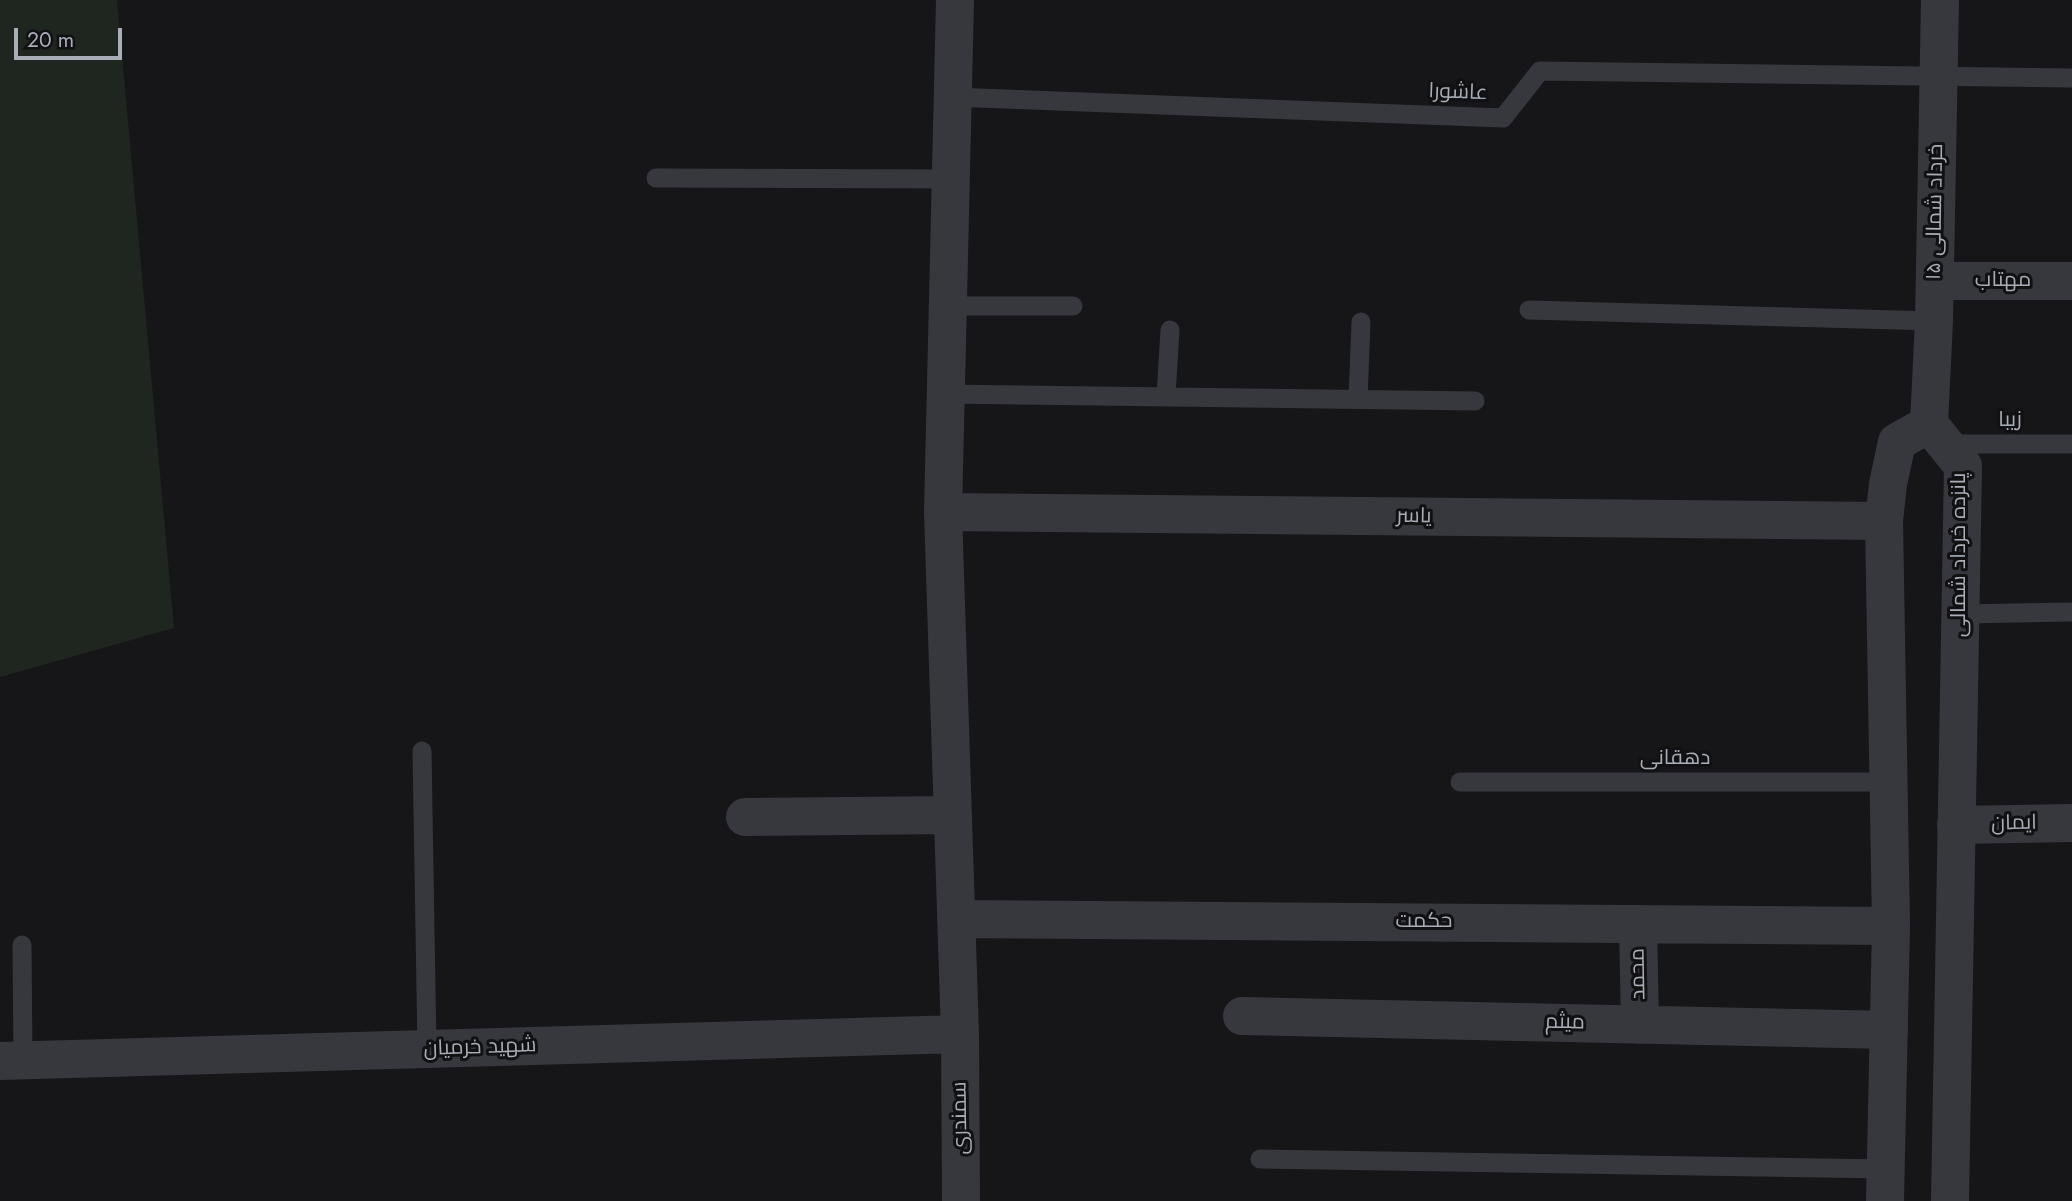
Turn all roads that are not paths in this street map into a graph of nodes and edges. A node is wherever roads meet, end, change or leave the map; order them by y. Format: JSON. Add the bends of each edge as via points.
{"nodes":[{"id":1,"x":954,"y":0,"type":"edge"},
{"id":2,"x":1940,"y":0,"type":"edge"},
{"id":3,"x":1939,"y":78,"type":"junction"},
{"id":4,"x":2072,"y":78,"type":"edge"},
{"id":5,"x":952,"y":96,"type":"junction"},
{"id":6,"x":656,"y":178,"type":"dead end"},
{"id":7,"x":950,"y":179,"type":"junction"},
{"id":8,"x":1935,"y":281,"type":"junction"},
{"id":9,"x":2072,"y":281,"type":"edge"},
{"id":10,"x":948,"y":306,"type":"junction"},
{"id":11,"x":1073,"y":306,"type":"dead end"},
{"id":12,"x":1529,"y":310,"type":"dead end"},
{"id":13,"x":1934,"y":321,"type":"junction"},
{"id":14,"x":1361,"y":322,"type":"dead end"},
{"id":15,"x":1170,"y":330,"type":"dead end"},
{"id":16,"x":945,"y":394,"type":"junction"},
{"id":17,"x":1166,"y":396,"type":"junction"},
{"id":18,"x":1358,"y":399,"type":"junction"},
{"id":19,"x":1475,"y":401,"type":"dead end"},
{"id":20,"x":1938,"y":434,"type":"junction"},
{"id":21,"x":2072,"y":444,"type":"edge"},
{"id":22,"x":943,"y":512,"type":"junction"},
{"id":23,"x":1884,"y":521,"type":"junction"},
{"id":24,"x":2072,"y":612,"type":"edge"},
{"id":25,"x":1959,"y":614,"type":"junction"},
{"id":26,"x":422,"y":751,"type":"dead end"},
{"id":27,"x":1460,"y":782,"type":"dead end"},
{"id":28,"x":1889,"y":782,"type":"junction"},
{"id":29,"x":953,"y":815,"type":"junction"},
{"id":30,"x":745,"y":817,"type":"dead end"},
{"id":31,"x":2072,"y":823,"type":"edge"},
{"id":32,"x":1956,"y":825,"type":"junction"},
{"id":33,"x":956,"y":919,"type":"junction"},
{"id":34,"x":1638,"y":924,"type":"junction"},
{"id":35,"x":1891,"y":926,"type":"junction"},
{"id":36,"x":22,"y":945,"type":"dead end"},
{"id":37,"x":1242,"y":1016,"type":"dead end"},
{"id":38,"x":1640,"y":1024,"type":"junction"},
{"id":39,"x":1889,"y":1030,"type":"junction"},
{"id":40,"x":960,"y":1034,"type":"junction"},
{"id":41,"x":427,"y":1049,"type":"junction"},
{"id":42,"x":11,"y":1061,"type":"edge"},
{"id":43,"x":1260,"y":1159,"type":"dead end"},
{"id":44,"x":1885,"y":1185,"type":"edge"},
{"id":45,"x":961,"y":1201,"type":"edge"},
{"id":46,"x":1950,"y":1201,"type":"edge"}],
"edges":[{"from":1,"to":5,"type":"street","name":"سمندری"},
{"from":2,"to":3,"type":"street","name":"۱۵ خرداد شمالی"},
{"from":3,"to":4,"type":"lane"},
{"from":3,"to":5,"type":"lane","name":"عاشورا","via":[[1540,71],[1503,118]]},
{"from":3,"to":8,"type":"street","name":"۱۵ خرداد شمالی"},
{"from":5,"to":7,"type":"street","name":"سمندری"},
{"from":6,"to":7,"type":"lane"},
{"from":7,"to":10,"type":"street","name":"سمندری"},
{"from":8,"to":9,"type":"street","name":"مهتاب"},
{"from":8,"to":13,"type":"street","name":"۱۵ خرداد شمالی"},
{"from":10,"to":11,"type":"lane"},
{"from":10,"to":16,"type":"street","name":"سمندری"},
{"from":12,"to":13,"type":"lane"},
{"from":13,"to":20,"type":"street","name":"۱۵ خرداد شمالی"},
{"from":14,"to":18,"type":"lane"},
{"from":15,"to":17,"type":"lane"},
{"from":16,"to":17,"type":"lane"},
{"from":16,"to":22,"type":"street","name":"سمندری"},
{"from":17,"to":18,"type":"lane"},
{"from":18,"to":19,"type":"lane"},
{"from":20,"to":21,"type":"lane","name":"زیبا"},
{"from":20,"to":23,"type":"street","via":[[1897,442]]},
{"from":20,"to":25,"type":"street","name":"پانزده خرداد شمالی","via":[[1963,467]]},
{"from":22,"to":23,"type":"street","name":"یاسر"},
{"from":22,"to":29,"type":"street","name":"سمندری"},
{"from":23,"to":28,"type":"street"},
{"from":24,"to":25,"type":"lane"},
{"from":25,"to":32,"type":"street","name":"پانزده خرداد شمالی"},
{"from":26,"to":41,"type":"lane"},
{"from":27,"to":28,"type":"lane","name":"دهقانی"},
{"from":28,"to":35,"type":"street"},
{"from":29,"to":30,"type":"street"},
{"from":29,"to":33,"type":"street","name":"سمندری"},
{"from":31,"to":32,"type":"street","name":"ایمان"},
{"from":32,"to":46,"type":"street","name":"پانزده خرداد شمالی"},
{"from":33,"to":34,"type":"street","name":"حکمت"},
{"from":33,"to":40,"type":"street","name":"سمندری"},
{"from":34,"to":35,"type":"street","name":"حکمت"},
{"from":34,"to":38,"type":"street","name":"محمد"},
{"from":35,"to":39,"type":"street"},
{"from":36,"to":42,"type":"lane"},
{"from":37,"to":38,"type":"street","name":"میثم"},
{"from":38,"to":39,"type":"street","name":"میثم"},
{"from":39,"to":44,"type":"street"},
{"from":40,"to":41,"type":"street","name":"شهید خرمیان"},
{"from":40,"to":45,"type":"street","name":"سمندری"},
{"from":41,"to":42,"type":"street","name":"شهید خرمیان"},
{"from":43,"to":44,"type":"lane"}]}
